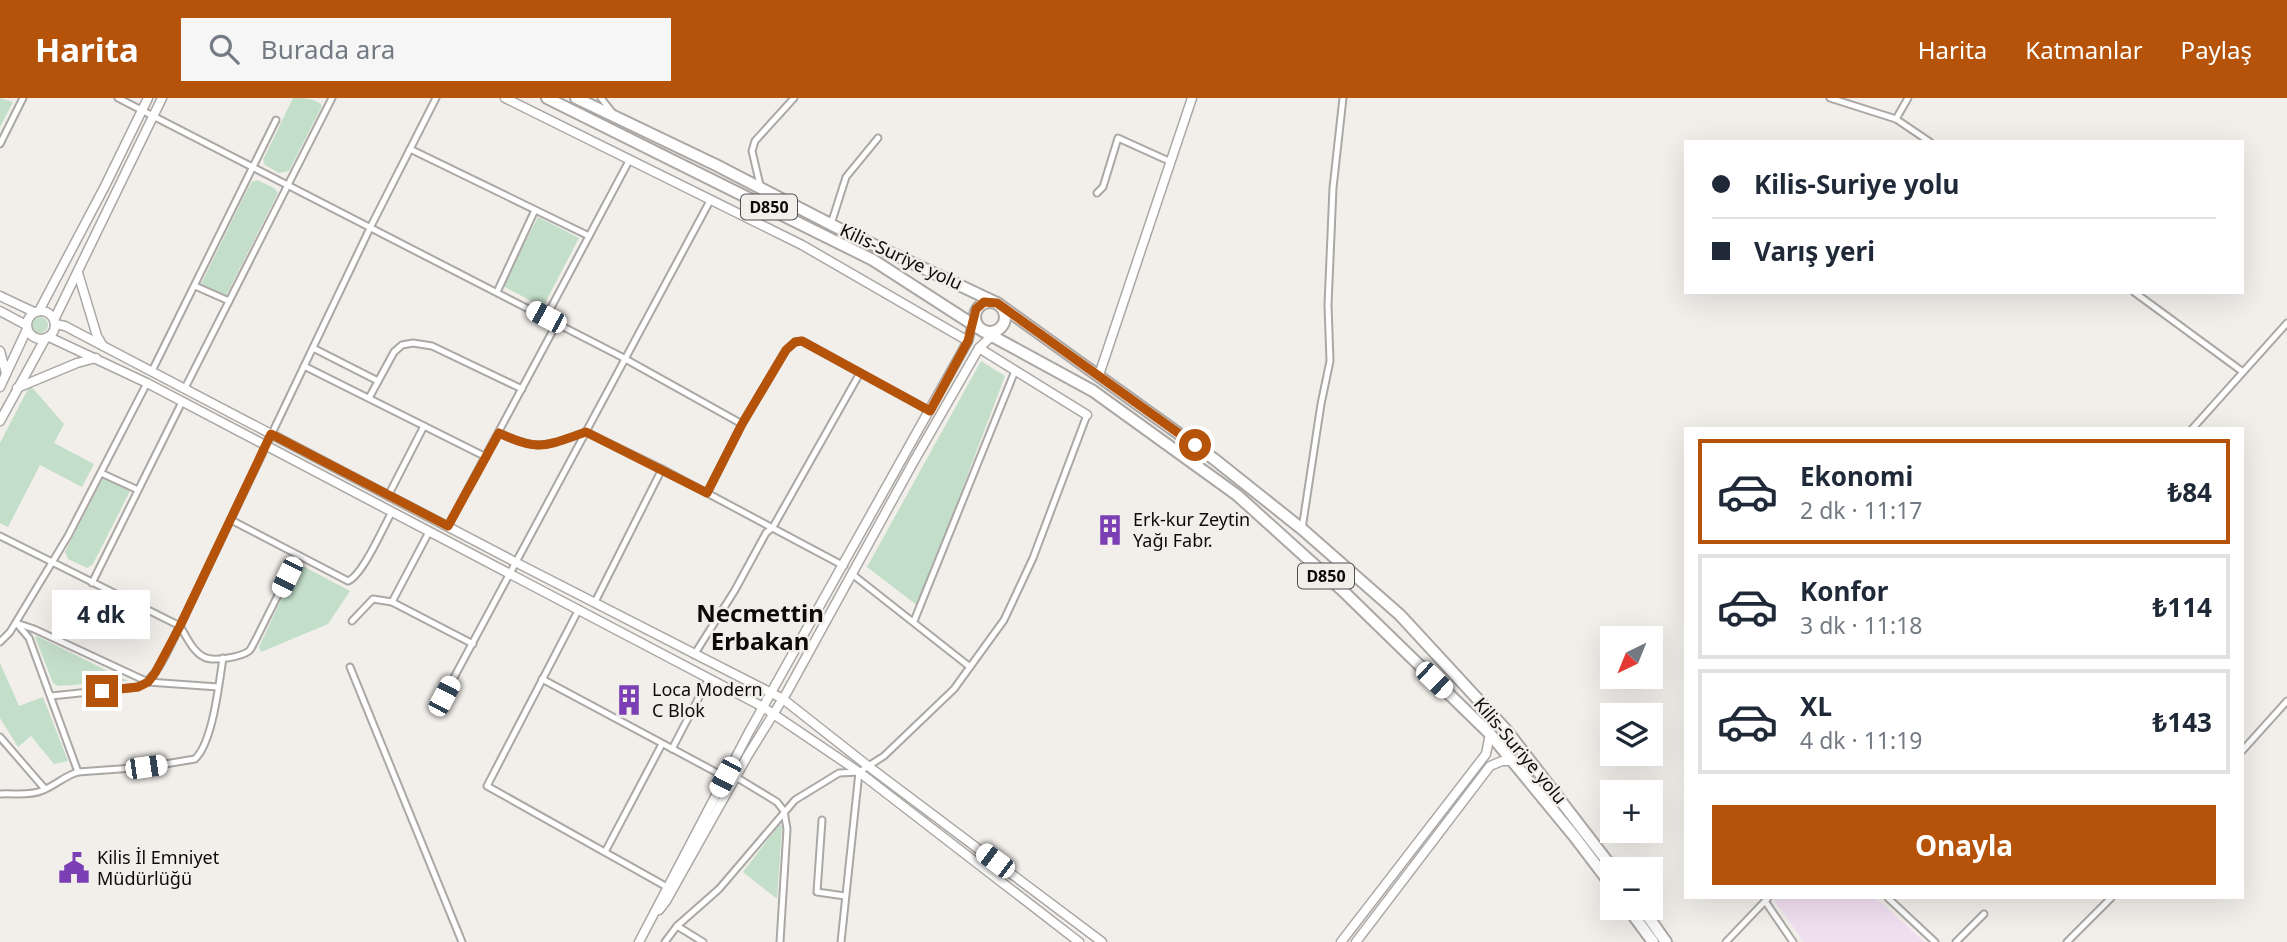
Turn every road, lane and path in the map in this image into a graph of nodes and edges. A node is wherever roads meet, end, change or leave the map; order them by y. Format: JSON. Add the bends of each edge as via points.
{"nodes":[{"id":1,"x":23,"y":98,"type":"edge"},
{"id":2,"x":118,"y":98,"type":"edge"},
{"id":3,"x":148,"y":98,"type":"edge"},
{"id":4,"x":162,"y":98,"type":"edge"},
{"id":5,"x":332,"y":98,"type":"edge"},
{"id":6,"x":436,"y":98,"type":"edge"},
{"id":7,"x":505,"y":98,"type":"edge"},
{"id":8,"x":547,"y":98,"type":"edge"},
{"id":9,"x":576,"y":98,"type":"edge"},
{"id":10,"x":601,"y":98,"type":"edge"},
{"id":11,"x":794,"y":98,"type":"edge"},
{"id":12,"x":1192,"y":98,"type":"edge"},
{"id":13,"x":1343,"y":98,"type":"edge"},
{"id":14,"x":1830,"y":98,"type":"edge"},
{"id":15,"x":1908,"y":98,"type":"edge"},
{"id":16,"x":142,"y":110,"type":"junction"},
{"id":17,"x":153,"y":116,"type":"junction"},
{"id":18,"x":616,"y":117,"type":"junction"},
{"id":19,"x":1896,"y":119,"type":"junction"},
{"id":20,"x":276,"y":120,"type":"dead end"},
{"id":21,"x":878,"y":138,"type":"dead end"},
{"id":22,"x":1927,"y":140,"type":"edge"},
{"id":23,"x":0,"y":144,"type":"edge"},
{"id":24,"x":410,"y":149,"type":"junction"},
{"id":25,"x":630,"y":159,"type":"junction"},
{"id":26,"x":1171,"y":162,"type":"junction"},
{"id":27,"x":254,"y":167,"type":"junction"},
{"id":28,"x":288,"y":184,"type":"junction"},
{"id":29,"x":761,"y":188,"type":"junction"},
{"id":30,"x":1097,"y":193,"type":"dead end"},
{"id":31,"x":711,"y":199,"type":"junction"},
{"id":32,"x":535,"y":210,"type":"junction"},
{"id":33,"x":831,"y":224,"type":"junction"},
{"id":34,"x":371,"y":226,"type":"junction"},
{"id":35,"x":589,"y":236,"type":"junction"},
{"id":36,"x":78,"y":271,"type":"junction"},
{"id":37,"x":195,"y":286,"type":"junction"},
{"id":38,"x":497,"y":292,"type":"junction"},
{"id":39,"x":2137,"y":294,"type":"edge"},
{"id":40,"x":0,"y":296,"type":"edge"},
{"id":41,"x":229,"y":302,"type":"junction"},
{"id":42,"x":997,"y":303,"type":"junction"},
{"id":43,"x":0,"y":312,"type":"edge"},
{"id":44,"x":36,"y":312,"type":"junction"},
{"id":45,"x":546,"y":317,"type":"junction"},
{"id":46,"x":55,"y":322,"type":"junction"},
{"id":47,"x":557,"y":323,"type":"junction"},
{"id":48,"x":2287,"y":323,"type":"edge"},
{"id":49,"x":27,"y":327,"type":"junction"},
{"id":50,"x":984,"y":327,"type":"junction"},
{"id":51,"x":47,"y":338,"type":"junction"},
{"id":52,"x":968,"y":341,"type":"junction"},
{"id":53,"x":313,"y":348,"type":"junction"},
{"id":54,"x":979,"y":348,"type":"junction"},
{"id":55,"x":108,"y":350,"type":"junction"},
{"id":56,"x":0,"y":351,"type":"edge"},
{"id":57,"x":97,"y":358,"type":"junction"},
{"id":58,"x":625,"y":358,"type":"junction"},
{"id":59,"x":304,"y":366,"type":"junction"},
{"id":60,"x":152,"y":371,"type":"junction"},
{"id":61,"x":1015,"y":371,"type":"junction"},
{"id":62,"x":2243,"y":372,"type":"junction"},
{"id":63,"x":6,"y":373,"type":"junction"},
{"id":64,"x":860,"y":373,"type":"junction"},
{"id":65,"x":1099,"y":375,"type":"junction"},
{"id":66,"x":378,"y":381,"type":"junction"},
{"id":67,"x":147,"y":383,"type":"junction"},
{"id":68,"x":0,"y":387,"type":"edge"},
{"id":69,"x":17,"y":388,"type":"junction"},
{"id":70,"x":185,"y":388,"type":"junction"},
{"id":71,"x":522,"y":389,"type":"junction"},
{"id":72,"x":369,"y":398,"type":"junction"},
{"id":73,"x":182,"y":402,"type":"junction"},
{"id":74,"x":930,"y":411,"type":"junction"},
{"id":75,"x":1087,"y":415,"type":"joint"},
{"id":76,"x":0,"y":421,"type":"edge"},
{"id":77,"x":742,"y":424,"type":"junction"},
{"id":78,"x":424,"y":426,"type":"junction"},
{"id":79,"x":2194,"y":427,"type":"edge"},
{"id":80,"x":586,"y":432,"type":"junction"},
{"id":81,"x":499,"y":433,"type":"junction"},
{"id":82,"x":271,"y":434,"type":"junction"},
{"id":83,"x":266,"y":447,"type":"junction"},
{"id":84,"x":486,"y":457,"type":"junction"},
{"id":85,"x":662,"y":469,"type":"junction"},
{"id":86,"x":101,"y":473,"type":"junction"},
{"id":87,"x":138,"y":490,"type":"junction"},
{"id":88,"x":707,"y":493,"type":"junction"},
{"id":89,"x":388,"y":496,"type":"junction"},
{"id":90,"x":392,"y":512,"type":"junction"},
{"id":91,"x":231,"y":520,"type":"junction"},
{"id":92,"x":448,"y":526,"type":"junction"},
{"id":93,"x":774,"y":527,"type":"junction"},
{"id":94,"x":1302,"y":529,"type":"junction"},
{"id":95,"x":429,"y":532,"type":"junction"},
{"id":96,"x":0,"y":536,"type":"edge"},
{"id":97,"x":298,"y":555,"type":"junction"},
{"id":98,"x":51,"y":563,"type":"junction"},
{"id":99,"x":517,"y":563,"type":"junction"},
{"id":100,"x":844,"y":566,"type":"junction"},
{"id":101,"x":511,"y":573,"type":"junction"},
{"id":102,"x":852,"y":574,"type":"junction"},
{"id":103,"x":92,"y":583,"type":"junction"},
{"id":104,"x":392,"y":602,"type":"junction"},
{"id":105,"x":595,"y":602,"type":"junction"},
{"id":106,"x":579,"y":609,"type":"junction"},
{"id":107,"x":352,"y":621,"type":"dead end"},
{"id":108,"x":914,"y":621,"type":"junction"},
{"id":109,"x":16,"y":623,"type":"junction"},
{"id":110,"x":180,"y":626,"type":"junction"},
{"id":111,"x":0,"y":642,"type":"edge"},
{"id":112,"x":473,"y":644,"type":"junction"},
{"id":113,"x":694,"y":654,"type":"junction"},
{"id":114,"x":223,"y":658,"type":"junction"},
{"id":115,"x":350,"y":667,"type":"dead end"},
{"id":116,"x":970,"y":667,"type":"junction"},
{"id":117,"x":709,"y":678,"type":"junction"},
{"id":118,"x":542,"y":680,"type":"junction"},
{"id":119,"x":148,"y":682,"type":"junction"},
{"id":120,"x":218,"y":687,"type":"junction"},
{"id":121,"x":771,"y":693,"type":"junction"},
{"id":122,"x":51,"y":696,"type":"junction"},
{"id":123,"x":444,"y":696,"type":"dead end"},
{"id":124,"x":783,"y":699,"type":"junction"},
{"id":125,"x":2287,"y":701,"type":"edge"},
{"id":126,"x":763,"y":707,"type":"junction"},
{"id":127,"x":774,"y":714,"type":"junction"},
{"id":128,"x":1490,"y":734,"type":"junction"},
{"id":129,"x":0,"y":737,"type":"edge"},
{"id":130,"x":662,"y":744,"type":"junction"},
{"id":131,"x":672,"y":749,"type":"junction"},
{"id":132,"x":2244,"y":749,"type":"edge"},
{"id":133,"x":1513,"y":761,"type":"junction"},
{"id":134,"x":868,"y":766,"type":"junction"},
{"id":135,"x":78,"y":772,"type":"junction"},
{"id":136,"x":859,"y":772,"type":"junction"},
{"id":137,"x":725,"y":777,"type":"junction"},
{"id":138,"x":736,"y":777,"type":"junction"},
{"id":139,"x":45,"y":789,"type":"junction"},
{"id":140,"x":0,"y":794,"type":"edge"},
{"id":141,"x":784,"y":811,"type":"junction"},
{"id":142,"x":822,"y":820,"type":"dead end"},
{"id":143,"x":605,"y":852,"type":"junction"},
{"id":144,"x":1604,"y":857,"type":"edge"},
{"id":145,"x":1600,"y":871,"type":"edge"},
{"id":146,"x":667,"y":887,"type":"junction"},
{"id":147,"x":845,"y":896,"type":"junction"},
{"id":148,"x":1889,"y":899,"type":"edge"},
{"id":149,"x":2110,"y":899,"type":"edge"},
{"id":150,"x":1767,"y":900,"type":"edge"},
{"id":151,"x":1984,"y":914,"type":"dead end"},
{"id":152,"x":1637,"y":920,"type":"edge"},
{"id":153,"x":1650,"y":920,"type":"edge"},
{"id":154,"x":648,"y":922,"type":"junction"},
{"id":155,"x":677,"y":926,"type":"junction"},
{"id":156,"x":462,"y":942,"type":"edge"},
{"id":157,"x":639,"y":942,"type":"edge"},
{"id":158,"x":664,"y":942,"type":"edge"},
{"id":159,"x":703,"y":942,"type":"edge"},
{"id":160,"x":780,"y":942,"type":"edge"},
{"id":161,"x":841,"y":942,"type":"edge"},
{"id":162,"x":1079,"y":942,"type":"edge"},
{"id":163,"x":1102,"y":942,"type":"edge"},
{"id":164,"x":1341,"y":942,"type":"edge"},
{"id":165,"x":1356,"y":942,"type":"edge"},
{"id":166,"x":1653,"y":942,"type":"edge"},
{"id":167,"x":1666,"y":942,"type":"edge"},
{"id":168,"x":1726,"y":942,"type":"edge"},
{"id":169,"x":1793,"y":942,"type":"edge"},
{"id":170,"x":1935,"y":942,"type":"edge"},
{"id":171,"x":1956,"y":942,"type":"edge"},
{"id":172,"x":2067,"y":942,"type":"edge"}],
"edges":[{"from":1,"to":23,"type":"street"},
{"from":2,"to":16,"type":"street"},
{"from":3,"to":16,"type":"street"},
{"from":4,"to":17,"type":"street"},
{"from":5,"to":28,"type":"street"},
{"from":6,"to":24,"type":"street"},
{"from":7,"to":25,"type":"street"},
{"from":8,"to":50,"type":"highway","number":"D850","via":[[873,260]]},
{"from":9,"to":18,"type":"highway","name":"Kilis-Suriye yolu","number":"D850"},
{"from":10,"to":18,"type":"street"},
{"from":11,"to":29,"type":"street","via":[[755,141],[752,151]]},
{"from":12,"to":26,"type":"street"},
{"from":13,"to":94,"type":"street","via":[[1329,271],[1330,361]]},
{"from":14,"to":19,"type":"street"},
{"from":15,"to":19,"type":"street"},
{"from":16,"to":17,"type":"street"},
{"from":16,"to":44,"type":"street"},
{"from":17,"to":27,"type":"street"},
{"from":17,"to":36,"type":"street"},
{"from":18,"to":29,"type":"highway","name":"Kilis-Suriye yolu","number":"D850"},
{"from":19,"to":22,"type":"street"},
{"from":20,"to":27,"type":"street"},
{"from":21,"to":33,"type":"street","via":[[846,177]]},
{"from":24,"to":32,"type":"street"},
{"from":24,"to":34,"type":"street"},
{"from":25,"to":31,"type":"street"},
{"from":25,"to":35,"type":"street"},
{"from":26,"to":30,"type":"street","via":[[1118,138]]},
{"from":26,"to":65,"type":"street"},
{"from":27,"to":28,"type":"street"},
{"from":27,"to":37,"type":"street"},
{"from":28,"to":34,"type":"street"},
{"from":28,"to":41,"type":"street"},
{"from":29,"to":33,"type":"highway","name":"Kilis-Suriye yolu","number":"D850"},
{"from":31,"to":52,"type":"street","via":[[802,245]]},
{"from":31,"to":58,"type":"street"},
{"from":32,"to":35,"type":"street"},
{"from":32,"to":38,"type":"street"},
{"from":33,"to":42,"type":"highway","name":"Kilis-Suriye yolu","number":"D850"},
{"from":34,"to":38,"type":"street"},
{"from":34,"to":53,"type":"street"},
{"from":35,"to":45,"type":"street"},
{"from":36,"to":46,"type":"street"},
{"from":36,"to":55,"type":"street","via":[[97,337]]},
{"from":37,"to":41,"type":"street"},
{"from":37,"to":60,"type":"street"},
{"from":38,"to":45,"type":"street"},
{"from":39,"to":62,"type":"street"},
{"from":40,"to":44,"type":"street"},
{"from":41,"to":70,"type":"street"},
{"from":42,"to":50,"type":"highway","via":[[979,305]]},
{"from":42,"to":50,"type":"highway","via":[[1004,309],[1004,323]]},
{"from":42,"to":65,"type":"highway","name":"Kilis-Suriye yolu","number":"D850"},
{"from":43,"to":49,"type":"street"},
{"from":44,"to":46,"type":"street","via":[[48,313]]},
{"from":44,"to":49,"type":"street"},
{"from":45,"to":47,"type":"street"},
{"from":46,"to":51,"type":"street"},
{"from":46,"to":55,"type":"street"},
{"from":47,"to":58,"type":"street"},
{"from":47,"to":71,"type":"street"},
{"from":48,"to":62,"type":"street"},
{"from":49,"to":51,"type":"street","via":[[36,339]]},
{"from":49,"to":63,"type":"street"},
{"from":50,"to":52,"type":"street"},
{"from":50,"to":54,"type":"street"},
{"from":50,"to":128,"type":"highway","number":"D850","via":[[1093,391],[1237,495]]},
{"from":51,"to":57,"type":"street"},
{"from":51,"to":69,"type":"street"},
{"from":52,"to":74,"type":"street"},
{"from":53,"to":59,"type":"street"},
{"from":53,"to":66,"type":"street"},
{"from":54,"to":61,"type":"street"},
{"from":54,"to":102,"type":"street"},
{"from":55,"to":60,"type":"street"},
{"from":56,"to":63,"type":"street"},
{"from":57,"to":67,"type":"street"},
{"from":57,"to":69,"type":"street"},
{"from":58,"to":77,"type":"street"},
{"from":58,"to":80,"type":"street"},
{"from":59,"to":72,"type":"street"},
{"from":59,"to":82,"type":"street"},
{"from":60,"to":70,"type":"street"},
{"from":61,"to":75,"type":"street"},
{"from":61,"to":108,"type":"street"},
{"from":62,"to":79,"type":"street"},
{"from":63,"to":68,"type":"street"},
{"from":64,"to":74,"type":"street"},
{"from":64,"to":77,"type":"street","via":[[802,341],[795,342]]},
{"from":64,"to":93,"type":"street"},
{"from":65,"to":94,"type":"highway","name":"Kilis-Suriye yolu","number":"D850"},
{"from":66,"to":71,"type":"street","via":[[398,348],[421,343]]},
{"from":66,"to":72,"type":"street"},
{"from":67,"to":73,"type":"street"},
{"from":67,"to":86,"type":"street"},
{"from":69,"to":76,"type":"street"},
{"from":70,"to":82,"type":"street"},
{"from":71,"to":81,"type":"street"},
{"from":72,"to":78,"type":"street"},
{"from":73,"to":83,"type":"street"},
{"from":73,"to":87,"type":"street"},
{"from":74,"to":100,"type":"street"},
{"from":75,"to":116,"type":"street","via":[[1033,558],[1004,620]]},
{"from":77,"to":88,"type":"street"},
{"from":78,"to":84,"type":"street"},
{"from":78,"to":89,"type":"street"},
{"from":80,"to":81,"type":"street","via":[[535,446]]},
{"from":80,"to":85,"type":"street"},
{"from":80,"to":99,"type":"street"},
{"from":81,"to":84,"type":"street"},
{"from":82,"to":83,"type":"street"},
{"from":82,"to":89,"type":"street"},
{"from":83,"to":90,"type":"street"},
{"from":83,"to":91,"type":"street"},
{"from":84,"to":92,"type":"street"},
{"from":85,"to":88,"type":"street"},
{"from":85,"to":105,"type":"street"},
{"from":86,"to":87,"type":"street"},
{"from":86,"to":98,"type":"street"},
{"from":87,"to":103,"type":"street"},
{"from":88,"to":93,"type":"street"},
{"from":89,"to":92,"type":"street"},
{"from":90,"to":95,"type":"street"},
{"from":90,"to":97,"type":"street","via":[[354,579],[348,581]]},
{"from":91,"to":97,"type":"street"},
{"from":91,"to":110,"type":"street"},
{"from":92,"to":99,"type":"street"},
{"from":93,"to":100,"type":"street"},
{"from":93,"to":113,"type":"street","via":[[766,533]]},
{"from":94,"to":144,"type":"highway","name":"Kilis-Suriye yolu","number":"D850","via":[[1400,615],[1507,731]]},
{"from":95,"to":101,"type":"street"},
{"from":95,"to":104,"type":"street"},
{"from":96,"to":98,"type":"street"},
{"from":97,"to":114,"type":"street","via":[[248,651]]},
{"from":98,"to":103,"type":"street"},
{"from":98,"to":109,"type":"street"},
{"from":99,"to":101,"type":"street"},
{"from":99,"to":105,"type":"street"},
{"from":100,"to":121,"type":"street"},
{"from":101,"to":106,"type":"street"},
{"from":101,"to":112,"type":"street"},
{"from":102,"to":108,"type":"street"},
{"from":102,"to":124,"type":"street"},
{"from":103,"to":110,"type":"street"},
{"from":104,"to":107,"type":"street","via":[[373,599]]},
{"from":104,"to":112,"type":"street"},
{"from":105,"to":113,"type":"street"},
{"from":106,"to":117,"type":"street"},
{"from":106,"to":118,"type":"street"},
{"from":108,"to":116,"type":"street"},
{"from":109,"to":111,"type":"street"},
{"from":109,"to":119,"type":"street"},
{"from":109,"to":122,"type":"street","via":[[29,638]]},
{"from":110,"to":114,"type":"street","via":[[203,657]]},
{"from":110,"to":119,"type":"street"},
{"from":112,"to":123,"type":"street"},
{"from":113,"to":121,"type":"street"},
{"from":114,"to":120,"type":"street"},
{"from":115,"to":156,"type":"street"},
{"from":116,"to":134,"type":"street","via":[[919,724]]},
{"from":117,"to":126,"type":"street"},
{"from":117,"to":131,"type":"street"},
{"from":118,"to":130,"type":"street"},
{"from":118,"to":143,"type":"street","via":[[488,786]]},
{"from":119,"to":120,"type":"street"},
{"from":119,"to":122,"type":"street","via":[[127,689]]},
{"from":120,"to":135,"type":"street","via":[[211,727],[195,759]]},
{"from":121,"to":124,"type":"street"},
{"from":121,"to":126,"type":"street"},
{"from":122,"to":135,"type":"street"},
{"from":124,"to":127,"type":"street"},
{"from":124,"to":134,"type":"street"},
{"from":125,"to":132,"type":"street"},
{"from":126,"to":127,"type":"street"},
{"from":126,"to":137,"type":"street"},
{"from":127,"to":136,"type":"street"},
{"from":127,"to":138,"type":"street"},
{"from":128,"to":133,"type":"highway","number":"D850"},
{"from":128,"to":164,"type":"street","via":[[1486,754]]},
{"from":129,"to":139,"type":"street"},
{"from":130,"to":131,"type":"street"},
{"from":130,"to":143,"type":"street"},
{"from":131,"to":137,"type":"street"},
{"from":133,"to":145,"type":"highway","number":"D850"},
{"from":133,"to":165,"type":"street","via":[[1490,766]]},
{"from":134,"to":136,"type":"street"},
{"from":134,"to":163,"type":"street"},
{"from":135,"to":139,"type":"street"},
{"from":136,"to":141,"type":"street","via":[[826,779]]},
{"from":136,"to":147,"type":"street"},
{"from":136,"to":162,"type":"street"},
{"from":137,"to":146,"type":"street"},
{"from":138,"to":141,"type":"street"},
{"from":138,"to":154,"type":"street","via":[[666,901]]},
{"from":139,"to":140,"type":"street"},
{"from":141,"to":155,"type":"street","via":[[719,890]]},
{"from":141,"to":160,"type":"street","via":[[787,829]]},
{"from":142,"to":147,"type":"street","via":[[817,892]]},
{"from":143,"to":146,"type":"street"},
{"from":146,"to":154,"type":"street"},
{"from":147,"to":161,"type":"street"},
{"from":148,"to":170,"type":"street"},
{"from":149,"to":172,"type":"street"},
{"from":150,"to":168,"type":"street"},
{"from":150,"to":169,"type":"street"},
{"from":151,"to":171,"type":"street"},
{"from":152,"to":166,"type":"highway"},
{"from":153,"to":167,"type":"highway"},
{"from":154,"to":157,"type":"street"},
{"from":155,"to":158,"type":"street"},
{"from":155,"to":159,"type":"street"}]}
